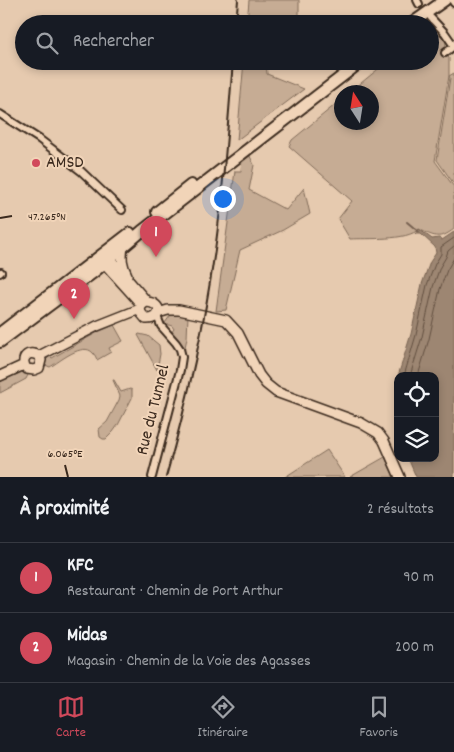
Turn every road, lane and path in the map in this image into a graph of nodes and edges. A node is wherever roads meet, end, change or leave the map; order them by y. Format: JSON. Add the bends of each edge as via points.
{"nodes":[{"id":1,"x":434,"y":0,"type":"edge"},
{"id":2,"x":445,"y":0,"type":"edge"},
{"id":3,"x":452,"y":0,"type":"edge"},
{"id":4,"x":454,"y":3,"type":"edge"},
{"id":5,"x":414,"y":15,"type":"edge"},
{"id":6,"x":424,"y":15,"type":"edge"},
{"id":7,"x":439,"y":25,"type":"edge"},
{"id":8,"x":454,"y":46,"type":"edge"},
{"id":9,"x":445,"y":53,"type":"dead end"},
{"id":10,"x":340,"y":70,"type":"edge"},
{"id":11,"x":350,"y":70,"type":"edge"},
{"id":12,"x":0,"y":114,"type":"edge"},
{"id":13,"x":122,"y":210,"type":"dead end"},
{"id":14,"x":123,"y":247,"type":"junction"},
{"id":15,"x":107,"y":262,"type":"junction"},
{"id":16,"x":130,"y":282,"type":"junction"},
{"id":17,"x":149,"y":311,"type":"junction"},
{"id":18,"x":0,"y":334,"type":"edge"},
{"id":19,"x":0,"y":342,"type":"edge"},
{"id":20,"x":39,"y":356,"type":"junction"},
{"id":21,"x":24,"y":365,"type":"junction"},
{"id":22,"x":0,"y":376,"type":"edge"},
{"id":23,"x":152,"y":477,"type":"edge"},
{"id":24,"x":400,"y":477,"type":"edge"}],
"edges":[{"from":1,"to":5,"type":"main road"},
{"from":2,"to":6,"type":"main road"},
{"from":3,"to":4,"type":"street"},
{"from":7,"to":8,"type":"street","via":[[448,32]]},
{"from":8,"to":9,"type":"street"},
{"from":10,"to":15,"type":"main road","via":[[169,202]]},
{"from":11,"to":14,"type":"main road"},
{"from":12,"to":13,"type":"street","via":[[81,171]]},
{"from":14,"to":15,"type":"main road"},
{"from":14,"to":16,"type":"street","via":[[123,266]]},
{"from":15,"to":16,"type":"street"},
{"from":15,"to":17,"type":"street"},
{"from":15,"to":18,"type":"main road"},
{"from":15,"to":19,"type":"main road"},
{"from":16,"to":17,"type":"street"},
{"from":17,"to":20,"type":"street","via":[[125,315],[97,326]]},
{"from":17,"to":23,"type":"street","name":"Rue du Tunnel","via":[[176,342],[182,356]]},
{"from":17,"to":24,"type":"street","via":[[168,306],[226,320],[242,340],[266,384],[276,392],[361,424],[378,434]]},
{"from":20,"to":21,"type":"street","via":[[28,354]]},
{"from":20,"to":21,"type":"street","via":[[41,363],[37,369],[29,370]]},
{"from":21,"to":22,"type":"street"}]}
